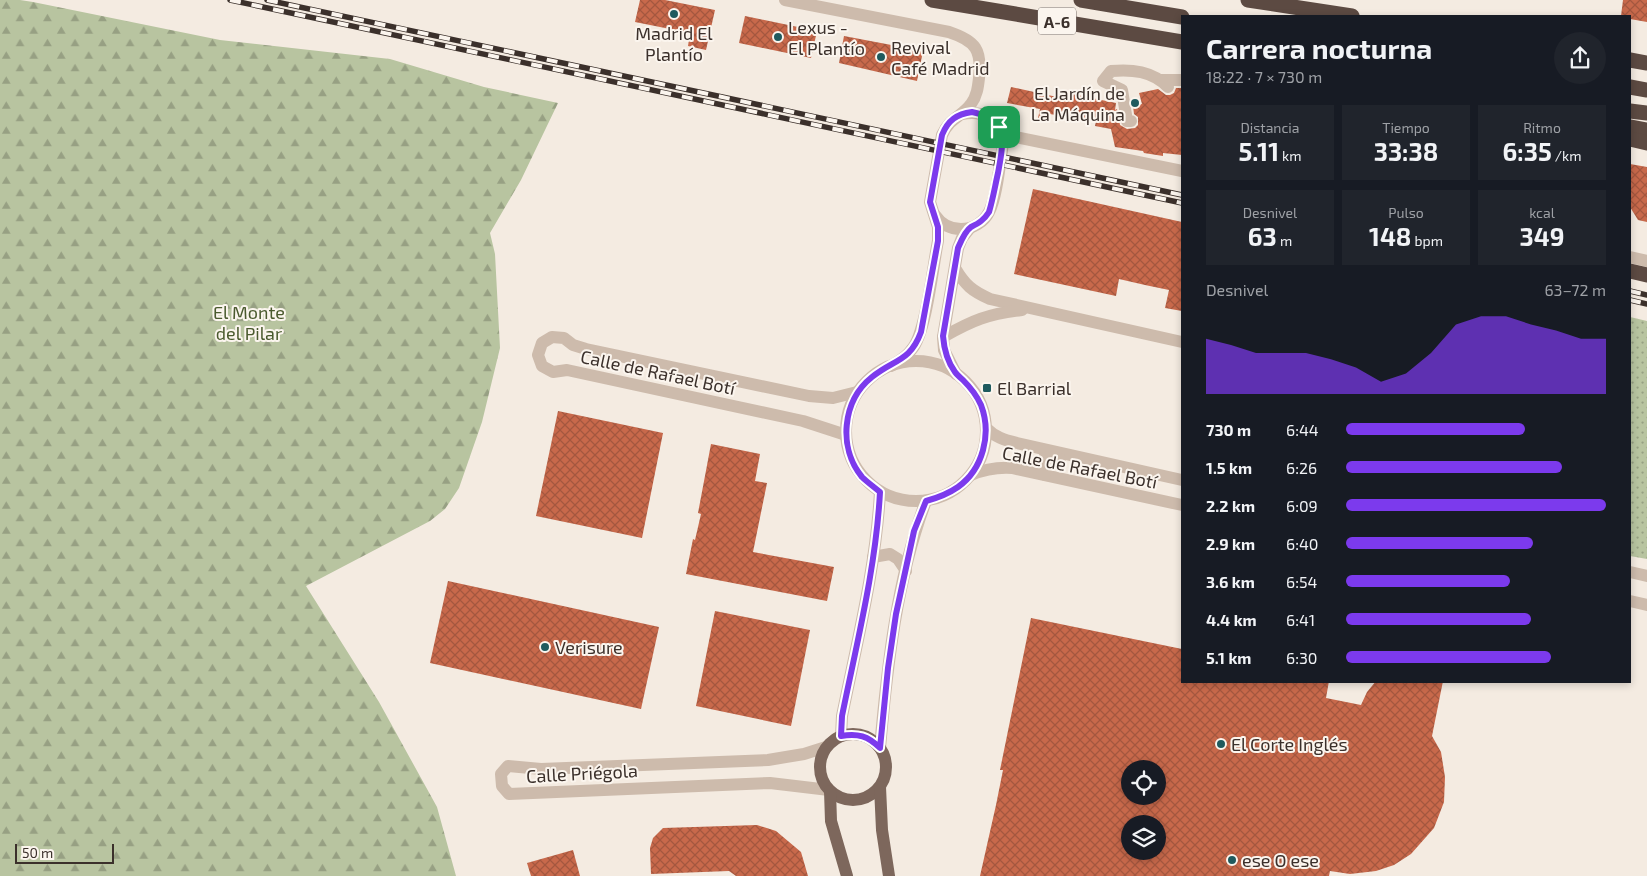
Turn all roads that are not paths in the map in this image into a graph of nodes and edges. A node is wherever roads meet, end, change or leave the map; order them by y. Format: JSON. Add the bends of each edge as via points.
{"nodes":[{"id":1,"x":785,"y":0,"type":"edge"},
{"id":2,"x":932,"y":0,"type":"edge"},
{"id":3,"x":1081,"y":0,"type":"edge"},
{"id":4,"x":1248,"y":0,"type":"edge"},
{"id":5,"x":1346,"y":15,"type":"edge"},
{"id":6,"x":1181,"y":17,"type":"edge"},
{"id":7,"x":1181,"y":42,"type":"edge"},
{"id":8,"x":1631,"y":60,"type":"edge"},
{"id":9,"x":1647,"y":63,"type":"edge"},
{"id":10,"x":1181,"y":80,"type":"edge"},
{"id":11,"x":1631,"y":87,"type":"edge"},
{"id":12,"x":1647,"y":90,"type":"edge"},
{"id":13,"x":976,"y":95,"type":"junction"},
{"id":14,"x":1631,"y":111,"type":"edge"},
{"id":15,"x":1647,"y":114,"type":"edge"},
{"id":16,"x":957,"y":116,"type":"junction"},
{"id":17,"x":989,"y":117,"type":"junction"},
{"id":18,"x":1131,"y":120,"type":"dead end"},
{"id":19,"x":1631,"y":127,"type":"edge"},
{"id":20,"x":1647,"y":130,"type":"edge"},
{"id":21,"x":1002,"y":138,"type":"junction"},
{"id":22,"x":1631,"y":139,"type":"edge"},
{"id":23,"x":1647,"y":143,"type":"edge"},
{"id":24,"x":1181,"y":171,"type":"edge"},
{"id":25,"x":935,"y":215,"type":"junction"},
{"id":26,"x":970,"y":228,"type":"junction"},
{"id":27,"x":1631,"y":257,"type":"edge"},
{"id":28,"x":1647,"y":261,"type":"edge"},
{"id":29,"x":955,"y":268,"type":"junction"},
{"id":30,"x":1631,"y":271,"type":"edge"},
{"id":31,"x":1647,"y":275,"type":"edge"},
{"id":32,"x":1034,"y":309,"type":"junction"},
{"id":33,"x":943,"y":336,"type":"junction"},
{"id":34,"x":1181,"y":342,"type":"edge"},
{"id":35,"x":891,"y":366,"type":"junction"},
{"id":36,"x":956,"y":374,"type":"junction"},
{"id":37,"x":857,"y":392,"type":"junction"},
{"id":38,"x":986,"y":428,"type":"junction"},
{"id":39,"x":846,"y":435,"type":"junction"},
{"id":40,"x":1152,"y":473,"type":"junction"},
{"id":41,"x":971,"y":475,"type":"junction"},
{"id":42,"x":1044,"y":475,"type":"junction"},
{"id":43,"x":1181,"y":480,"type":"edge"},
{"id":44,"x":880,"y":492,"type":"junction"},
{"id":45,"x":926,"y":501,"type":"junction"},
{"id":46,"x":1181,"y":505,"type":"edge"},
{"id":47,"x":873,"y":557,"type":"junction"},
{"id":48,"x":906,"y":572,"type":"junction"},
{"id":49,"x":1631,"y":572,"type":"edge"},
{"id":50,"x":1647,"y":576,"type":"edge"},
{"id":51,"x":1631,"y":601,"type":"edge"},
{"id":52,"x":1647,"y":605,"type":"edge"},
{"id":53,"x":841,"y":736,"type":"junction"},
{"id":54,"x":826,"y":747,"type":"junction"},
{"id":55,"x":880,"y":748,"type":"junction"},
{"id":56,"x":880,"y":787,"type":"junction"},
{"id":57,"x":829,"y":791,"type":"junction"},
{"id":58,"x":847,"y":876,"type":"edge"},
{"id":59,"x":890,"y":876,"type":"edge"}],
"edges":[{"from":1,"to":13,"type":"street","via":[[949,32],[965,38],[973,44],[980,59]]},
{"from":2,"to":7,"type":"highway","number":"A-6"},
{"from":3,"to":6,"type":"highway"},
{"from":4,"to":5,"type":"highway"},
{"from":8,"to":9,"type":"highway"},
{"from":10,"to":18,"type":"street","via":[[1164,83],[1148,73],[1130,69],[1111,71],[1103,81],[1122,90],[1127,121]]},
{"from":11,"to":12,"type":"highway"},
{"from":13,"to":16,"type":"street","via":[[971,105]]},
{"from":13,"to":17,"type":"street"},
{"from":14,"to":15,"type":"highway"},
{"from":16,"to":17,"type":"street","via":[[972,112]]},
{"from":16,"to":25,"type":"street","via":[[945,127],[942,135],[930,202]]},
{"from":17,"to":21,"type":"street","via":[[997,125]]},
{"from":19,"to":20,"type":"highway"},
{"from":21,"to":24,"type":"street","via":[[1031,140]]},
{"from":21,"to":26,"type":"street","via":[[989,212],[984,220]]},
{"from":22,"to":23,"type":"highway"},
{"from":25,"to":26,"type":"street","via":[[946,226]]},
{"from":25,"to":35,"type":"street","via":[[938,241],[921,332],[913,349]]},
{"from":26,"to":29,"type":"street","via":[[958,248]]},
{"from":27,"to":28,"type":"street"},
{"from":29,"to":32,"type":"street","via":[[964,283],[975,292],[990,299]]},
{"from":29,"to":33,"type":"street"},
{"from":30,"to":31,"type":"highway"},
{"from":32,"to":33,"type":"street","via":[[984,316]]},
{"from":32,"to":34,"type":"street"},
{"from":33,"to":36,"type":"street","via":[[944,350]]},
{"from":35,"to":36,"type":"street","via":[[910,362],[930,363]]},
{"from":35,"to":37,"type":"street","via":[[872,377]]},
{"from":36,"to":38,"type":"street","via":[[974,392],[981,405]]},
{"from":37,"to":39,"type":"street","via":[[848,413]]},
{"from":37,"to":39,"type":"street","name":"Calle de Rafael Botí","via":[[833,398],[809,396],[586,349],[564,338],[552,337],[542,343],[538,356],[542,366],[553,372],[567,370],[803,421]]},
{"from":38,"to":40,"type":"street","name":"Calle de Rafael Botí","via":[[1000,439]]},
{"from":38,"to":41,"type":"street","via":[[985,445]]},
{"from":39,"to":44,"type":"street","via":[[850,458],[862,477]]},
{"from":40,"to":42,"type":"street","via":[[1138,476],[1049,457],[1041,463]]},
{"from":40,"to":43,"type":"street","name":"Calle de Rafael Botí"},
{"from":41,"to":42,"type":"street","name":"Calle de Rafael Botí","via":[[999,467]]},
{"from":41,"to":45,"type":"street","via":[[943,496]]},
{"from":42,"to":46,"type":"street","name":"Calle de Rafael Botí"},
{"from":44,"to":45,"type":"street","via":[[902,500]]},
{"from":44,"to":47,"type":"street"},
{"from":45,"to":48,"type":"street","via":[[914,531]]},
{"from":47,"to":48,"type":"street","via":[[890,554],[898,559]]},
{"from":47,"to":53,"type":"street","via":[[842,716]]},
{"from":48,"to":55,"type":"street","via":[[888,668]]},
{"from":49,"to":50,"type":"street"},
{"from":51,"to":52,"type":"street"},
{"from":53,"to":54,"type":"main road"},
{"from":53,"to":55,"type":"main road","via":[[863,735]]},
{"from":54,"to":57,"type":"main road","via":[[819,764],[823,782]]},
{"from":54,"to":57,"type":"street","name":"Calle Priégola","via":[[768,760],[541,769],[508,766],[501,774],[502,786],[509,794],[770,783]]},
{"from":55,"to":56,"type":"main road","via":[[886,766]]},
{"from":56,"to":57,"type":"main road","via":[[856,800],[839,798]]},
{"from":56,"to":59,"type":"main road","via":[[882,830]]},
{"from":57,"to":58,"type":"main road","via":[[831,820]]}]}
